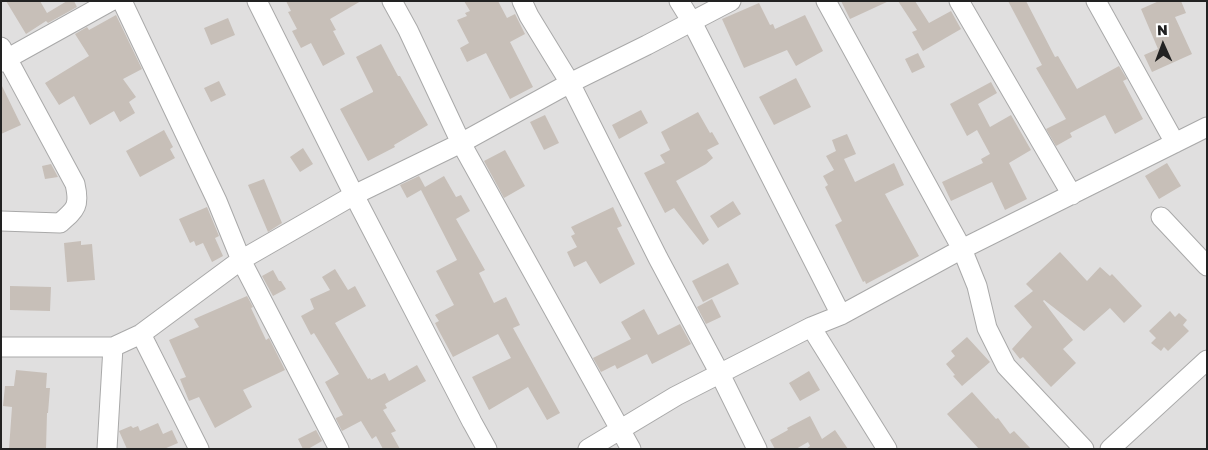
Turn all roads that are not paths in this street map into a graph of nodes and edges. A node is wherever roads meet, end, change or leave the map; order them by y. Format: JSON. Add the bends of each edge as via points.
{"nodes":[{"id":1,"x":111,"y":1,"type":"edge"},
{"id":2,"x":122,"y":1,"type":"edge"},
{"id":3,"x":257,"y":1,"type":"edge"},
{"id":4,"x":392,"y":1,"type":"edge"},
{"id":5,"x":522,"y":1,"type":"edge"},
{"id":6,"x":679,"y":1,"type":"edge"},
{"id":7,"x":731,"y":1,"type":"edge"},
{"id":8,"x":826,"y":1,"type":"edge"},
{"id":9,"x":959,"y":1,"type":"edge"},
{"id":10,"x":1096,"y":1,"type":"edge"},
{"id":11,"x":692,"y":22,"type":"junction"},
{"id":12,"x":3,"y":56,"type":"edge"},
{"id":13,"x":570,"y":83,"type":"junction"},
{"id":14,"x":1207,"y":127,"type":"edge"},
{"id":15,"x":461,"y":143,"type":"junction"},
{"id":16,"x":1175,"y":143,"type":"junction"},
{"id":17,"x":354,"y":195,"type":"junction"},
{"id":18,"x":1072,"y":195,"type":"junction"},
{"id":19,"x":1161,"y":217,"type":"dead end"},
{"id":20,"x":1,"y":221,"type":"edge"},
{"id":21,"x":962,"y":249,"type":"junction"},
{"id":22,"x":241,"y":260,"type":"junction"},
{"id":23,"x":1207,"y":266,"type":"edge"},
{"id":24,"x":841,"y":314,"type":"junction"},
{"id":25,"x":811,"y":327,"type":"junction"},
{"id":26,"x":141,"y":334,"type":"junction"},
{"id":27,"x":1,"y":347,"type":"edge"},
{"id":28,"x":113,"y":347,"type":"junction"},
{"id":29,"x":1207,"y":360,"type":"edge"},
{"id":30,"x":720,"y":374,"type":"junction"},
{"id":31,"x":621,"y":429,"type":"junction"},
{"id":32,"x":107,"y":449,"type":"edge"},
{"id":33,"x":199,"y":449,"type":"edge"},
{"id":34,"x":340,"y":449,"type":"edge"},
{"id":35,"x":487,"y":449,"type":"edge"},
{"id":36,"x":588,"y":449,"type":"edge"},
{"id":37,"x":631,"y":449,"type":"edge"},
{"id":38,"x":757,"y":449,"type":"edge"},
{"id":39,"x":887,"y":449,"type":"edge"},
{"id":40,"x":1084,"y":449,"type":"edge"},
{"id":41,"x":1110,"y":449,"type":"edge"}],
"edges":[{"from":1,"to":12,"type":"street"},
{"from":2,"to":22,"type":"street","via":[[217,201]]},
{"from":3,"to":17,"type":"street"},
{"from":4,"to":15,"type":"street"},
{"from":5,"to":13,"type":"street"},
{"from":6,"to":11,"type":"street"},
{"from":7,"to":11,"type":"street"},
{"from":8,"to":21,"type":"street"},
{"from":9,"to":18,"type":"street"},
{"from":10,"to":16,"type":"street"},
{"from":11,"to":13,"type":"street"},
{"from":11,"to":24,"type":"street"},
{"from":12,"to":20,"type":"street","via":[[75,184],[78,197],[73,211],[60,223]]},
{"from":13,"to":15,"type":"street"},
{"from":13,"to":30,"type":"street"},
{"from":14,"to":16,"type":"street"},
{"from":15,"to":17,"type":"street"},
{"from":15,"to":31,"type":"street"},
{"from":16,"to":18,"type":"street"},
{"from":17,"to":22,"type":"street"},
{"from":17,"to":35,"type":"street"},
{"from":18,"to":21,"type":"street"},
{"from":19,"to":23,"type":"street"},
{"from":21,"to":24,"type":"street"},
{"from":21,"to":40,"type":"street","via":[[977,286],[986,328],[1006,366]]},
{"from":22,"to":26,"type":"street"},
{"from":22,"to":34,"type":"street"},
{"from":24,"to":25,"type":"street"},
{"from":25,"to":30,"type":"street"},
{"from":25,"to":39,"type":"street"},
{"from":26,"to":28,"type":"street"},
{"from":26,"to":33,"type":"street"},
{"from":27,"to":28,"type":"street"},
{"from":28,"to":32,"type":"street"},
{"from":29,"to":41,"type":"street"},
{"from":30,"to":31,"type":"street"},
{"from":30,"to":38,"type":"street"},
{"from":31,"to":36,"type":"street"},
{"from":31,"to":37,"type":"street"}]}
